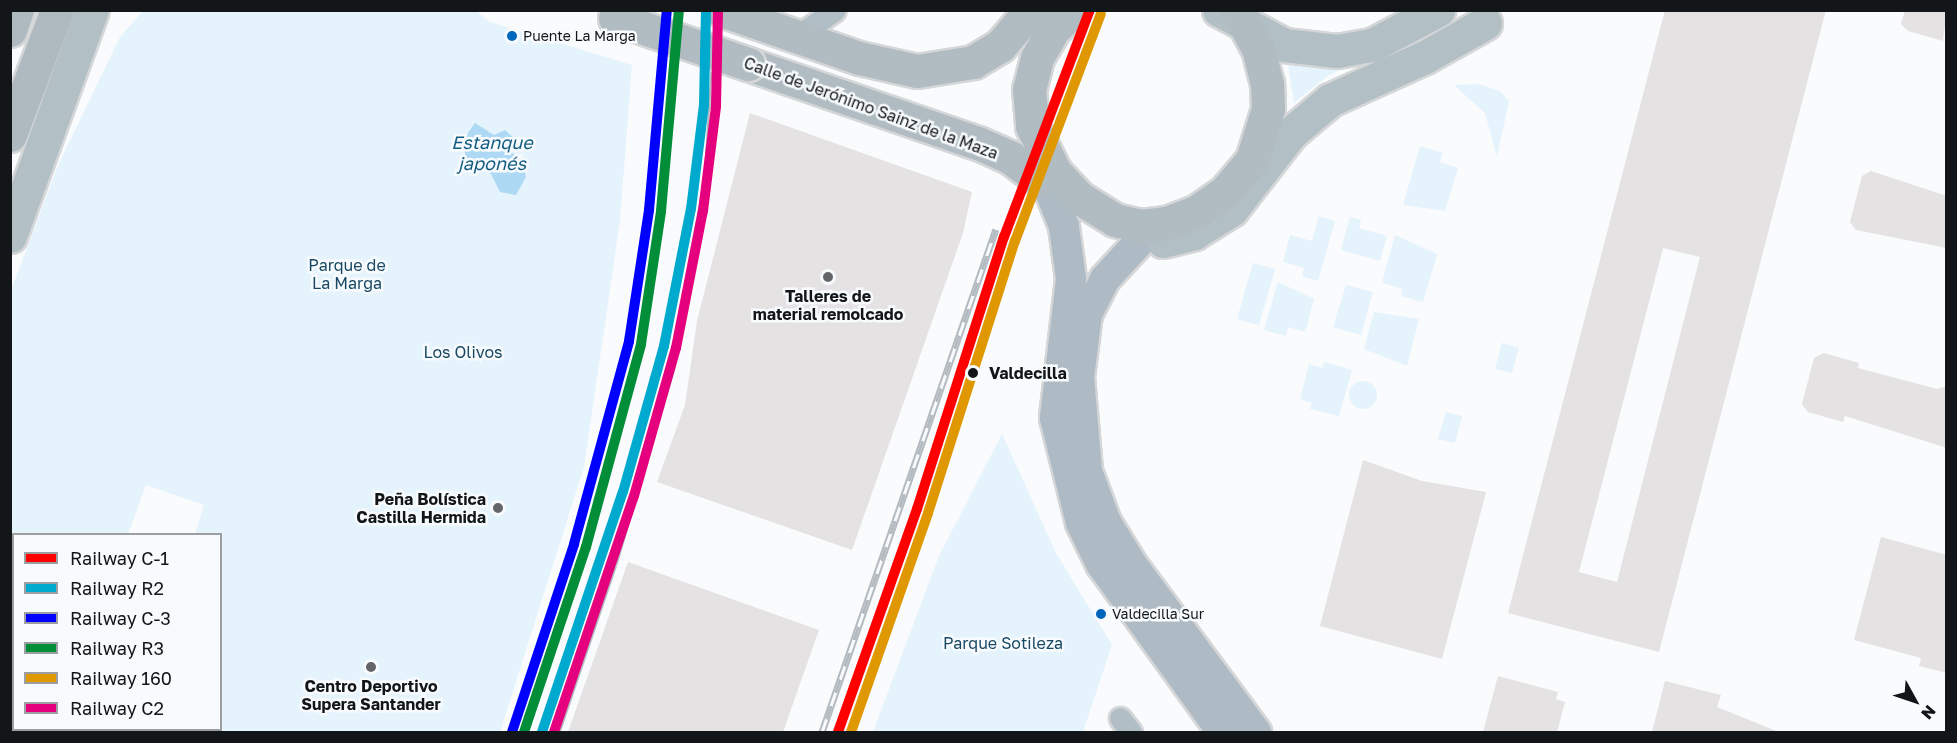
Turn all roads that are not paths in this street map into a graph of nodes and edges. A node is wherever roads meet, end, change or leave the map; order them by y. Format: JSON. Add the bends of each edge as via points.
{"nodes":[{"id":1,"x":17,"y":10,"type":"edge"},
{"id":2,"x":57,"y":10,"type":"edge"},
{"id":3,"x":92,"y":10,"type":"edge"},
{"id":4,"x":117,"y":10,"type":"edge"},
{"id":5,"x":721,"y":10,"type":"edge"},
{"id":6,"x":835,"y":10,"type":"edge"},
{"id":7,"x":1073,"y":10,"type":"edge"},
{"id":8,"x":1217,"y":10,"type":"edge"},
{"id":9,"x":1435,"y":12,"type":"edge"},
{"id":10,"x":604,"y":14,"type":"edge"},
{"id":11,"x":1243,"y":17,"type":"edge"},
{"id":12,"x":1498,"y":17,"type":"edge"},
{"id":13,"x":1032,"y":20,"type":"edge"},
{"id":14,"x":10,"y":30,"type":"edge"},
{"id":15,"x":808,"y":40,"type":"junction"},
{"id":16,"x":819,"y":89,"type":"junction"},
{"id":17,"x":54,"y":117,"type":"junction"},
{"id":18,"x":10,"y":135,"type":"edge"},
{"id":19,"x":1022,"y":149,"type":"junction"},
{"id":20,"x":1259,"y":163,"type":"junction"},
{"id":21,"x":1046,"y":189,"type":"junction"},
{"id":22,"x":10,"y":236,"type":"edge"},
{"id":23,"x":1152,"y":236,"type":"junction"},
{"id":24,"x":1222,"y":732,"type":"edge"},
{"id":25,"x":1256,"y":732,"type":"edge"}],
"edges":[{"from":1,"to":14,"type":"highway"},
{"from":2,"to":18,"type":"highway"},
{"from":3,"to":17,"type":"main road"},
{"from":4,"to":17,"type":"main road"},
{"from":5,"to":15,"type":"highway","name":"Calle de Jerónimo Sainz de la Maza"},
{"from":6,"to":15,"type":"street"},
{"from":7,"to":21,"type":"highway","via":[[1043,44],[1029,90],[1032,126]]},
{"from":8,"to":11,"type":"main road"},
{"from":8,"to":23,"type":"highway","via":[[1244,60],[1251,100],[1246,129],[1236,155],[1216,179]]},
{"from":9,"to":11,"type":"main road","via":[[1372,45],[1349,51],[1297,48]]},
{"from":10,"to":16,"type":"highway","name":"Calle de Jerónimo Sainz de la Maza","bridge":true},
{"from":11,"to":20,"type":"highway","via":[[1262,58],[1268,96]]},
{"from":12,"to":20,"type":"main road","via":[[1326,87],[1288,118]]},
{"from":13,"to":15,"type":"highway","name":"Calle de Jerónimo Sainz de la Maza","via":[[995,72],[938,84],[906,82],[837,62]]},
{"from":13,"to":19,"type":"highway","via":[[1012,104]]},
{"from":16,"to":19,"type":"highway","via":[[856,89]]},
{"from":16,"to":21,"type":"highway","name":"Calle de Jerónimo Sainz de la Maza","via":[[999,152]]},
{"from":17,"to":22,"type":"main road"},
{"from":19,"to":21,"type":"highway"},
{"from":20,"to":23,"type":"highway","via":[[1196,212]]},
{"from":20,"to":23,"type":"main road","via":[[1231,210],[1194,233]]},
{"from":21,"to":23,"type":"highway"},
{"from":21,"to":24,"type":"main road","via":[[1064,227],[1071,279],[1055,418],[1062,460],[1101,564]]},
{"from":23,"to":25,"type":"main road","via":[[1093,300],[1081,348],[1081,424],[1087,471],[1106,522],[1133,566]]}]}
